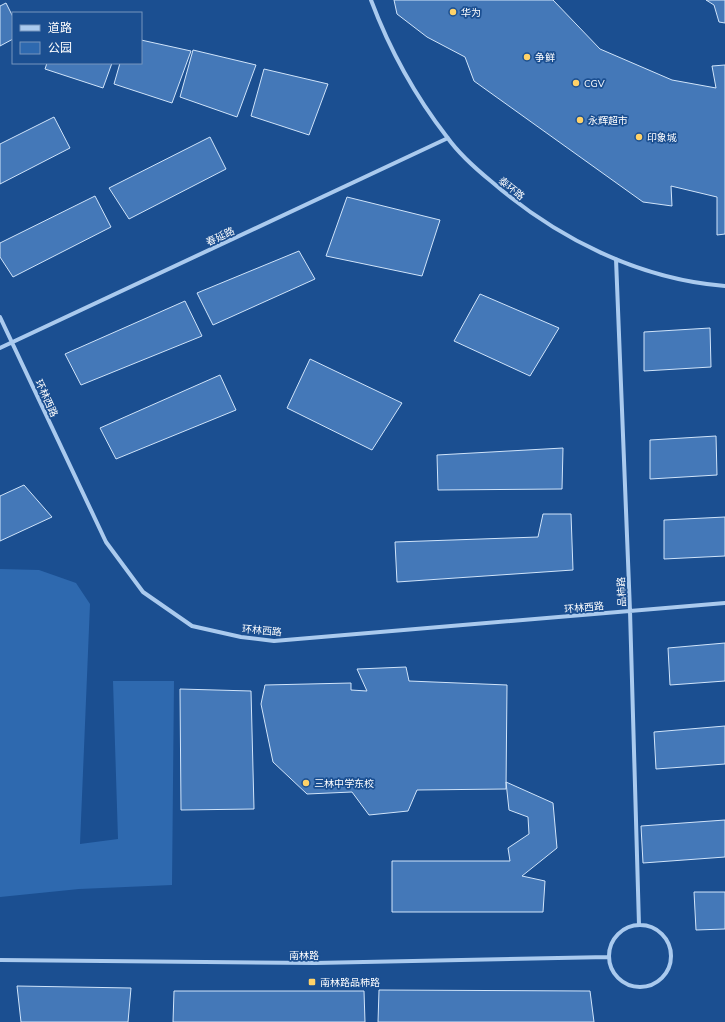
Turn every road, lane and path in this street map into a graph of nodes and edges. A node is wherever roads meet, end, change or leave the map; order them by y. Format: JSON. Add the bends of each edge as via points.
{"nodes":[{"id":1,"x":371,"y":0,"type":"edge"},
{"id":2,"x":448,"y":138,"type":"junction"},
{"id":3,"x":616,"y":259,"type":"junction"},
{"id":4,"x":725,"y":286,"type":"edge"},
{"id":5,"x":0,"y":317,"type":"edge"},
{"id":6,"x":12,"y":342,"type":"junction"},
{"id":7,"x":0,"y":348,"type":"edge"},
{"id":8,"x":725,"y":604,"type":"edge"},
{"id":9,"x":630,"y":611,"type":"junction"},
{"id":10,"x":639,"y":925,"type":"junction"},
{"id":11,"x":608,"y":957,"type":"junction"},
{"id":12,"x":0,"y":960,"type":"edge"}],
"edges":[{"from":1,"to":2,"type":"street","name":"泰环路","via":[[417,93]]},
{"from":2,"to":3,"type":"street","name":"泰环路","via":[[480,172],[517,204],[559,231]]},
{"from":2,"to":6,"type":"street","name":"春延路"},
{"from":3,"to":4,"type":"street","name":"泰环路","via":[[660,274]]},
{"from":3,"to":9,"type":"street","name":"品柿路"},
{"from":5,"to":6,"type":"street","name":"环林西路"},
{"from":6,"to":7,"type":"street","name":"春延路"},
{"from":6,"to":9,"type":"street","name":"环林西路","via":[[106,542],[143,592],[192,626],[274,641]]},
{"from":8,"to":9,"type":"street","name":"环林西路"},
{"from":9,"to":10,"type":"street","name":"品柿路"},
{"from":10,"to":11,"type":"street","via":[[626,928],[617,935],[610,945]]},
{"from":10,"to":11,"type":"street","via":[[652,927],[662,933],[669,942],[672,955],[670,968],[664,978],[654,985],[641,988],[629,986],[619,980],[612,970]]},
{"from":11,"to":12,"type":"street","name":"南林路","via":[[315,963]]}]}
